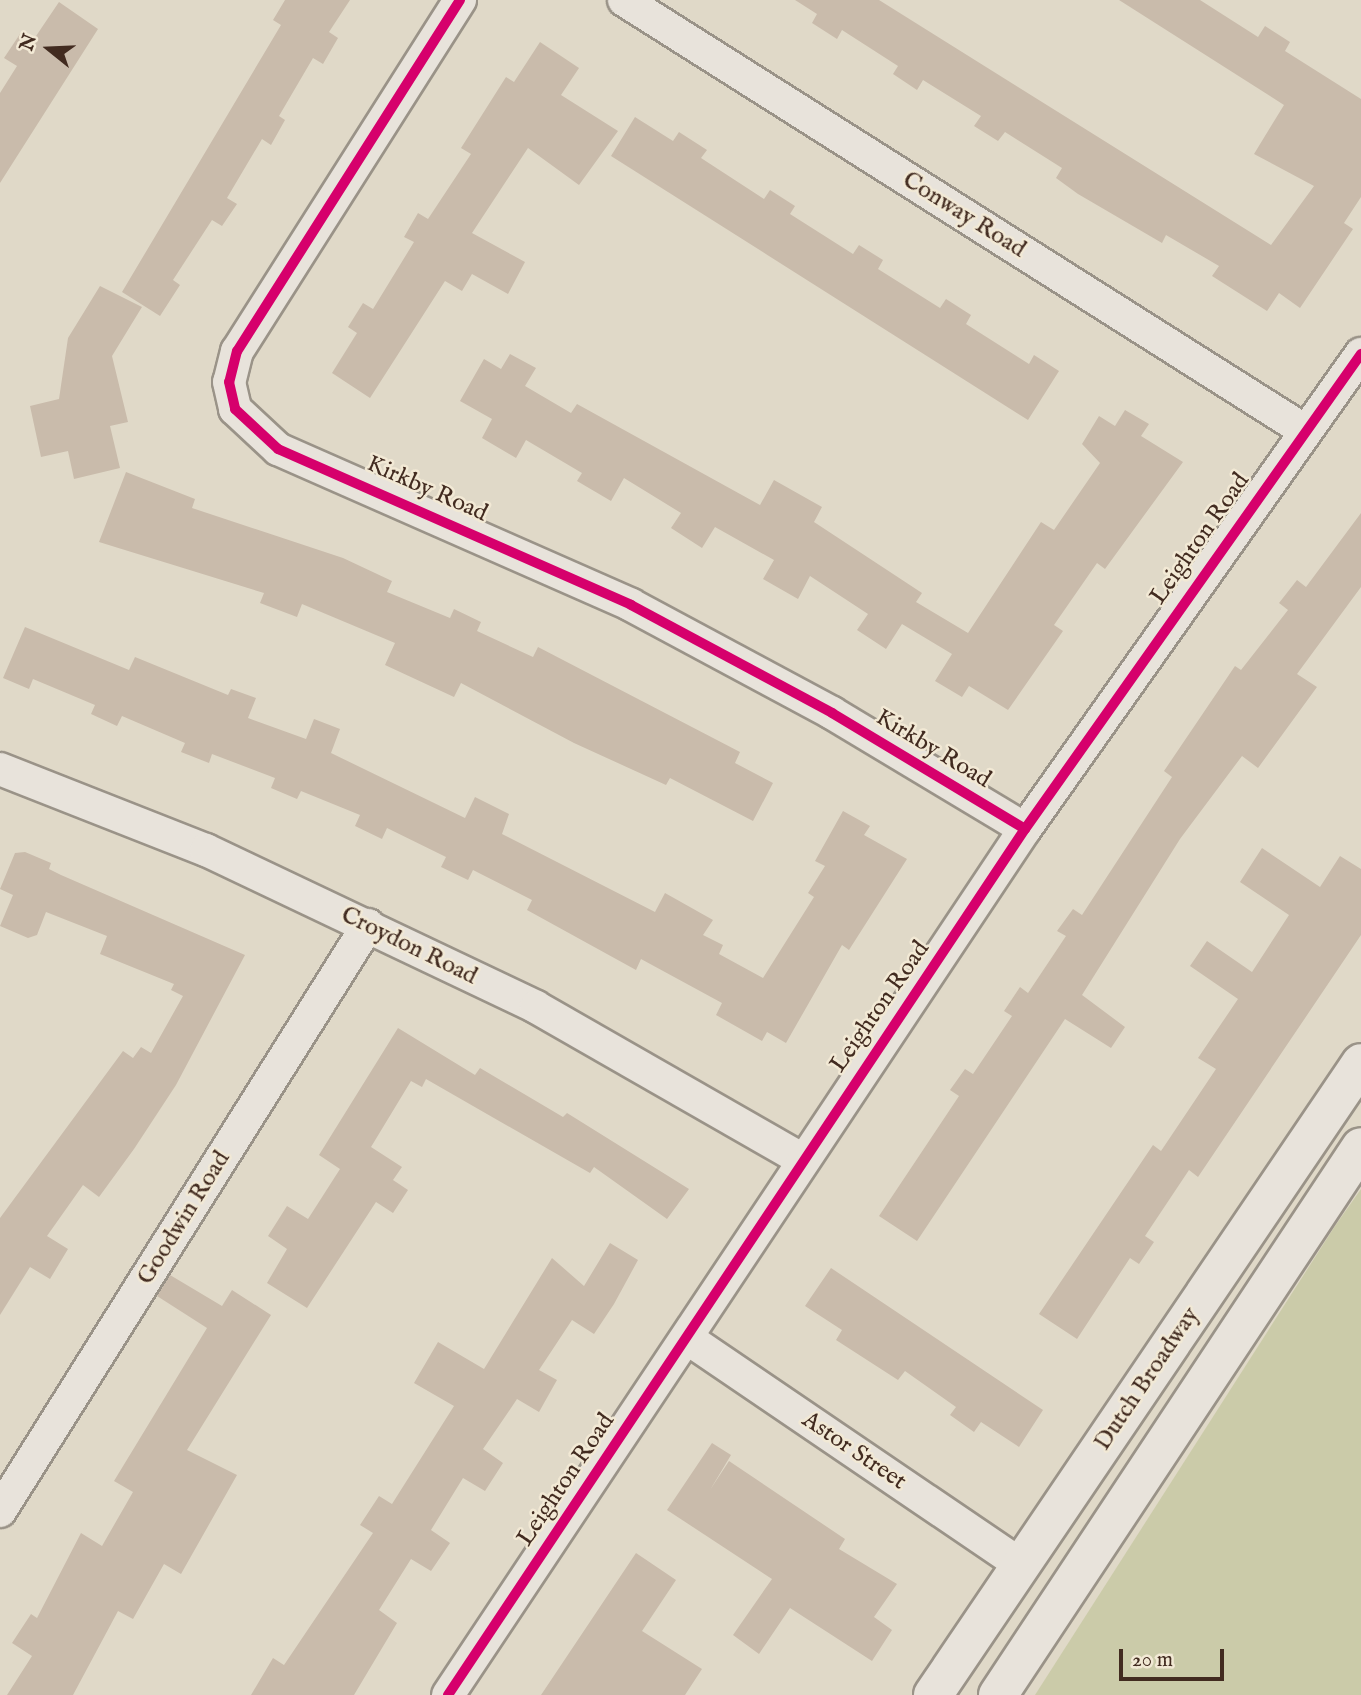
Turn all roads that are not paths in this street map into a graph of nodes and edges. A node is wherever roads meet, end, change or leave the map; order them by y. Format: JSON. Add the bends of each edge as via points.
{"nodes":[{"id":1,"x":460,"y":0,"type":"edge"},
{"id":2,"x":624,"y":0,"type":"edge"},
{"id":3,"x":1361,"y":354,"type":"edge"},
{"id":4,"x":1304,"y":430,"type":"junction"},
{"id":5,"x":0,"y":769,"type":"edge"},
{"id":6,"x":1025,"y":829,"type":"junction"},
{"id":7,"x":368,"y":925,"type":"junction"},
{"id":8,"x":1357,"y":1075,"type":"edge"},
{"id":9,"x":1361,"y":1147,"type":"edge"},
{"id":10,"x":801,"y":1159,"type":"junction"},
{"id":11,"x":687,"y":1338,"type":"junction"},
{"id":12,"x":0,"y":1511,"type":"edge"},
{"id":13,"x":1021,"y":1565,"type":"junction"},
{"id":14,"x":1065,"y":1594,"type":"junction"},
{"id":15,"x":448,"y":1695,"type":"edge"},
{"id":16,"x":933,"y":1695,"type":"edge"},
{"id":17,"x":998,"y":1695,"type":"edge"}],
"edges":[{"from":1,"to":6,"type":"street","name":"Kirkby Road","via":[[237,351],[229,382],[235,409],[278,449],[631,605],[832,713]]},
{"from":2,"to":4,"type":"street","name":"Conway Road"},
{"from":3,"to":4,"type":"street","name":"Leighton Road"},
{"from":4,"to":6,"type":"street","name":"Leighton Road"},
{"from":5,"to":7,"type":"street","name":"Croydon Road","via":[[206,850]]},
{"from":6,"to":10,"type":"street","name":"Leighton Road"},
{"from":7,"to":10,"type":"street","name":"Croydon Road","via":[[536,1007]]},
{"from":7,"to":12,"type":"street","name":"Goodwin Road"},
{"from":8,"to":13,"type":"main road","name":"Dutch Broadway"},
{"from":9,"to":14,"type":"main road","name":"Dutch Broadway"},
{"from":10,"to":11,"type":"street","name":"Leighton Road"},
{"from":11,"to":13,"type":"street","name":"Astor Street"},
{"from":11,"to":15,"type":"street","name":"Leighton Road"},
{"from":13,"to":14,"type":"main road"},
{"from":13,"to":16,"type":"main road","name":"Dutch Broadway"},
{"from":14,"to":17,"type":"main road","name":"Dutch Broadway"}]}
